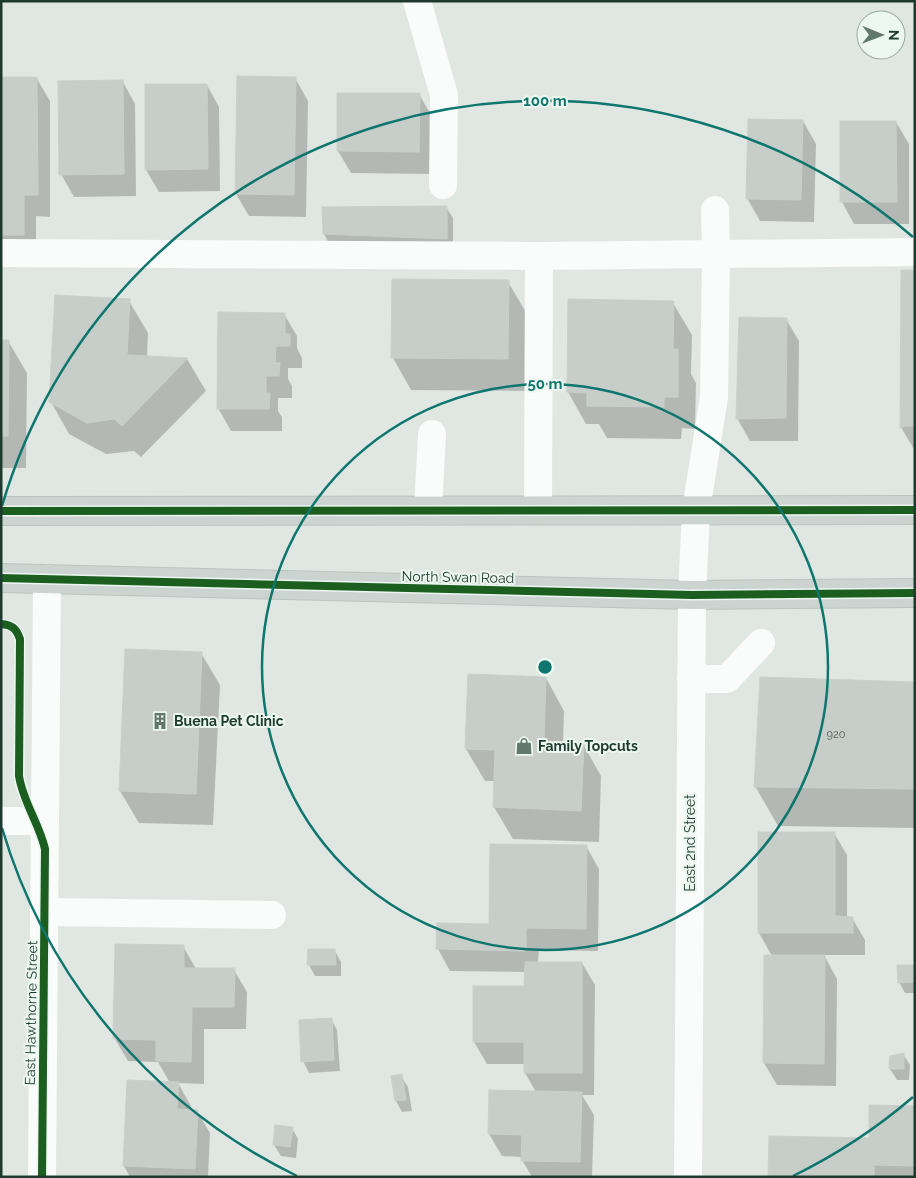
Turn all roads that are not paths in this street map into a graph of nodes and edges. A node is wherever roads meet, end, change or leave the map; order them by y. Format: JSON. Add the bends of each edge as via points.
{"nodes":[{"id":1,"x":417,"y":1,"type":"edge"},
{"id":2,"x":443,"y":185,"type":"dead end"},
{"id":3,"x":715,"y":210,"type":"dead end"},
{"id":4,"x":915,"y":252,"type":"edge"},
{"id":5,"x":1,"y":254,"type":"edge"},
{"id":6,"x":716,"y":255,"type":"junction"},
{"id":7,"x":539,"y":256,"type":"junction"},
{"id":8,"x":432,"y":434,"type":"dead end"},
{"id":9,"x":428,"y":510,"type":"junction"},
{"id":10,"x":538,"y":510,"type":"junction"},
{"id":11,"x":696,"y":510,"type":"junction"},
{"id":12,"x":915,"y":510,"type":"edge"},
{"id":13,"x":1,"y":511,"type":"edge"},
{"id":14,"x":1,"y":578,"type":"edge"},
{"id":15,"x":47,"y":579,"type":"junction"},
{"id":16,"x":915,"y":593,"type":"edge"},
{"id":17,"x":692,"y":595,"type":"junction"},
{"id":18,"x":761,"y":643,"type":"dead end"},
{"id":19,"x":691,"y":679,"type":"junction"},
{"id":20,"x":45,"y":820,"type":"junction"},
{"id":21,"x":1,"y":821,"type":"edge"},
{"id":22,"x":44,"y":912,"type":"junction"},
{"id":23,"x":272,"y":915,"type":"dead end"},
{"id":24,"x":42,"y":1177,"type":"edge"},
{"id":25,"x":688,"y":1177,"type":"edge"}],
"edges":[{"from":1,"to":2,"type":"street","via":[[444,95]]},
{"from":3,"to":6,"type":"street","name":"East 2nd Street"},
{"from":4,"to":6,"type":"street"},
{"from":5,"to":7,"type":"street"},
{"from":6,"to":7,"type":"street"},
{"from":6,"to":11,"type":"street","name":"East 2nd Street","via":[[714,397]]},
{"from":7,"to":10,"type":"street"},
{"from":8,"to":9,"type":"street"},
{"from":9,"to":10,"type":"main road"},
{"from":9,"to":13,"type":"main road"},
{"from":10,"to":11,"type":"main road"},
{"from":11,"to":12,"type":"main road"},
{"from":11,"to":17,"type":"street","name":"East 2nd Street"},
{"from":14,"to":15,"type":"main road","name":"North Swan Road"},
{"from":15,"to":17,"type":"main road","name":"North Swan Road"},
{"from":15,"to":20,"type":"street","name":"East Hawthorne Street"},
{"from":16,"to":17,"type":"main road","name":"North Swan Road"},
{"from":17,"to":19,"type":"street","name":"East 2nd Street"},
{"from":18,"to":19,"type":"street","via":[[727,679]]},
{"from":19,"to":25,"type":"street","name":"East 2nd Street"},
{"from":20,"to":21,"type":"street"},
{"from":20,"to":22,"type":"street","name":"East Hawthorne Street"},
{"from":22,"to":23,"type":"street"},
{"from":22,"to":24,"type":"street","name":"East Hawthorne Street"}]}
